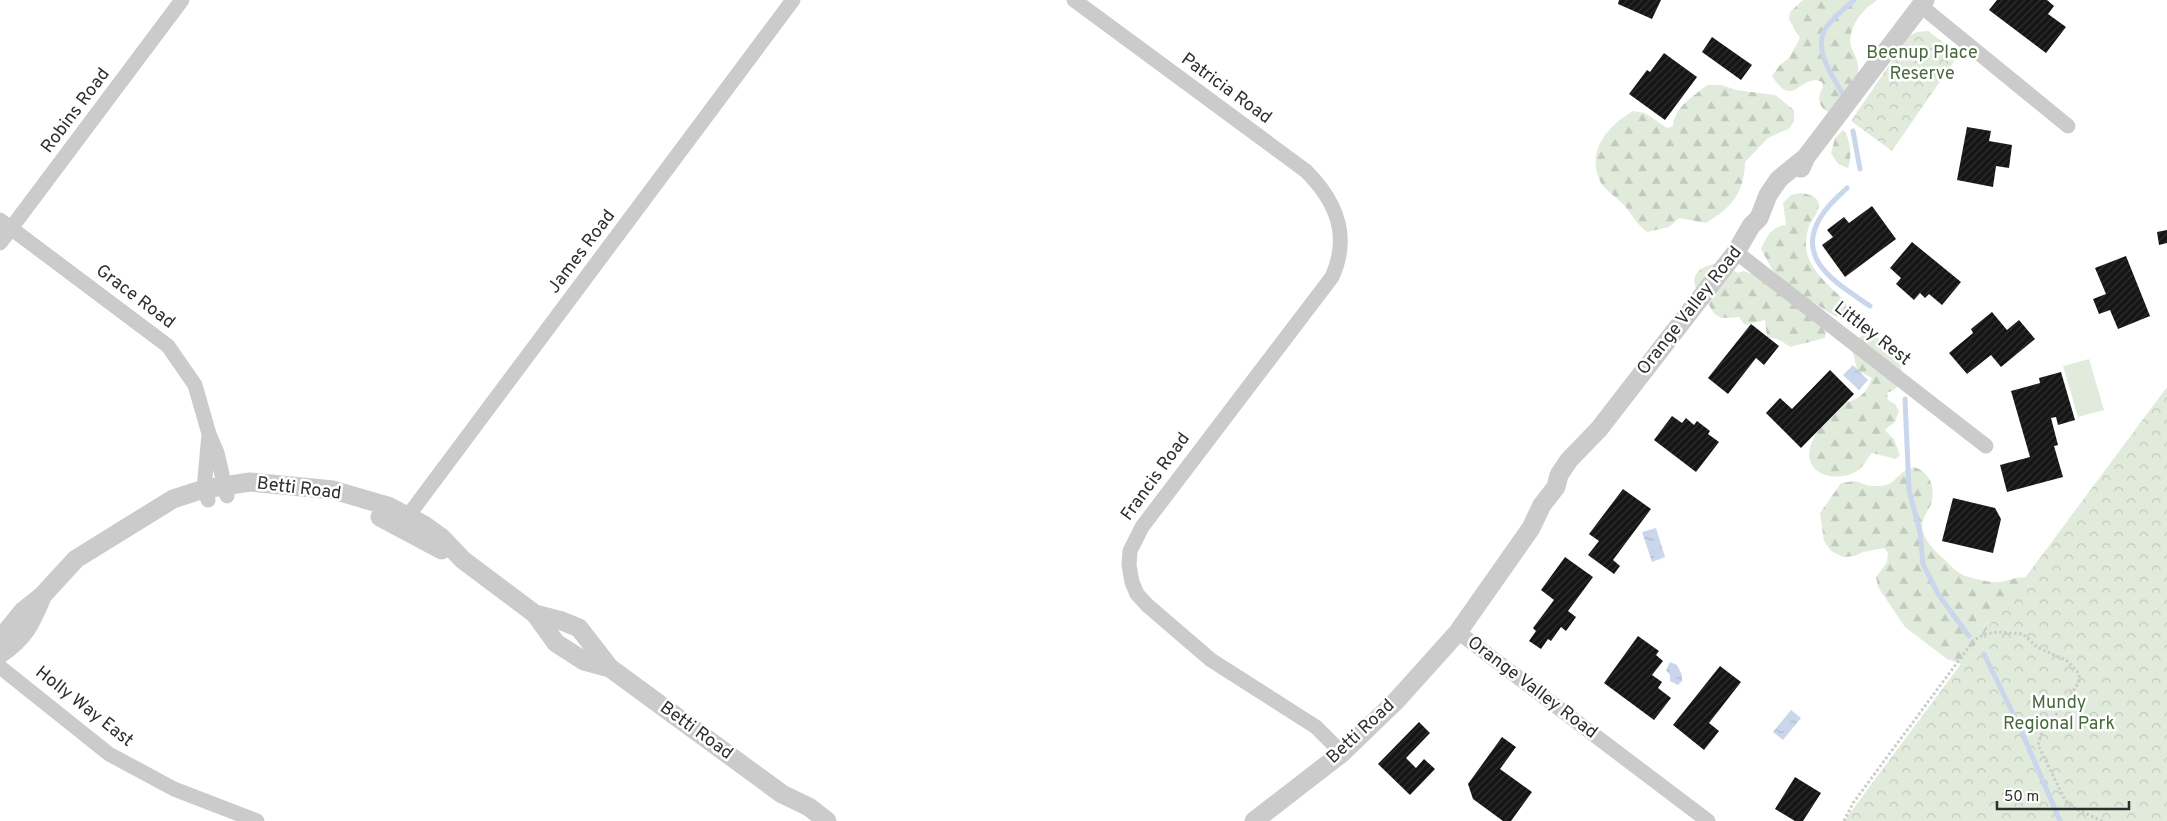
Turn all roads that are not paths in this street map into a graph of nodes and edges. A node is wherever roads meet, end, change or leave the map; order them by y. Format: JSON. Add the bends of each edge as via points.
{"nodes":[{"id":1,"x":182,"y":0,"type":"edge"},
{"id":2,"x":793,"y":0,"type":"edge"},
{"id":3,"x":1074,"y":0,"type":"edge"},
{"id":4,"x":1923,"y":3,"type":"edge"},
{"id":5,"x":2068,"y":126,"type":"dead end"},
{"id":6,"x":6,"y":224,"type":"edge"},
{"id":7,"x":1339,"y":224,"type":"joint"},
{"id":8,"x":0,"y":243,"type":"edge"},
{"id":9,"x":1740,"y":246,"type":"junction"},
{"id":10,"x":209,"y":434,"type":"junction"},
{"id":11,"x":1986,"y":446,"type":"dead end"},
{"id":12,"x":226,"y":491,"type":"junction"},
{"id":13,"x":206,"y":494,"type":"junction"},
{"id":14,"x":404,"y":522,"type":"junction"},
{"id":15,"x":42,"y":596,"type":"junction"},
{"id":16,"x":535,"y":614,"type":"junction"},
{"id":17,"x":1458,"y":632,"type":"junction"},
{"id":18,"x":0,"y":643,"type":"edge"},
{"id":19,"x":0,"y":654,"type":"edge"},
{"id":20,"x":0,"y":668,"type":"edge"},
{"id":21,"x":610,"y":668,"type":"junction"},
{"id":22,"x":1342,"y":753,"type":"junction"},
{"id":23,"x":782,"y":794,"type":"junction"},
{"id":24,"x":256,"y":821,"type":"edge"},
{"id":25,"x":808,"y":821,"type":"edge"},
{"id":26,"x":827,"y":821,"type":"edge"},
{"id":27,"x":1254,"y":821,"type":"edge"},
{"id":28,"x":1708,"y":821,"type":"edge"}],
"edges":[{"from":1,"to":6,"type":"street","name":"Robins Road"},
{"from":2,"to":14,"type":"street","name":"James Road"},
{"from":3,"to":7,"type":"street","name":"Patricia Road","via":[[1306,170],[1331,201]]},
{"from":4,"to":5,"type":"street"},
{"from":4,"to":9,"type":"street","name":"Orange Valley Road","via":[[1806,157],[1799,172],[1780,195],[1765,225]]},
{"from":6,"to":8,"type":"street","name":"Robins Road"},
{"from":6,"to":10,"type":"street","name":"Grace Road","via":[[168,346],[195,385]]},
{"from":7,"to":22,"type":"street","name":"Francis Road","via":[[1340,251],[1332,277],[1142,527],[1130,551],[1129,565],[1137,594],[1158,616],[1211,660],[1316,727]]},
{"from":9,"to":11,"type":"street","name":"Littley Rest"},
{"from":9,"to":17,"type":"street","name":"Orange Valley Road","via":[[1599,429],[1560,500],[1531,528]]},
{"from":10,"to":12,"type":"street","name":"Grace Road"},
{"from":10,"to":13,"type":"street","name":"Grace Road"},
{"from":12,"to":13,"type":"street","name":"Betti Road"},
{"from":12,"to":14,"type":"street","name":"Betti Road","via":[[335,502]]},
{"from":13,"to":15,"type":"street","name":"Betti Road","via":[[179,508],[150,512],[76,558]]},
{"from":14,"to":16,"type":"street","name":"Betti Road","via":[[463,560]]},
{"from":15,"to":18,"type":"street","name":"Betti Road","via":[[23,611]]},
{"from":15,"to":19,"type":"street","name":"Betti Road","via":[[32,622],[16,643]]},
{"from":16,"to":21,"type":"street","name":"Betti Road","via":[[556,643],[584,661]]},
{"from":16,"to":21,"type":"street","name":"Betti Road","via":[[579,628]]},
{"from":17,"to":22,"type":"street","name":"Betti Road","via":[[1396,701]]},
{"from":17,"to":28,"type":"street","name":"Orange Valley Road"},
{"from":20,"to":24,"type":"street","name":"Holly Way East","via":[[109,754],[174,789]]},
{"from":21,"to":23,"type":"street","name":"Betti Road"},
{"from":22,"to":27,"type":"street","name":"Betti Road"},
{"from":23,"to":25,"type":"street","name":"Betti Road"},
{"from":23,"to":26,"type":"street","name":"Betti Road","via":[[809,807]]}]}
